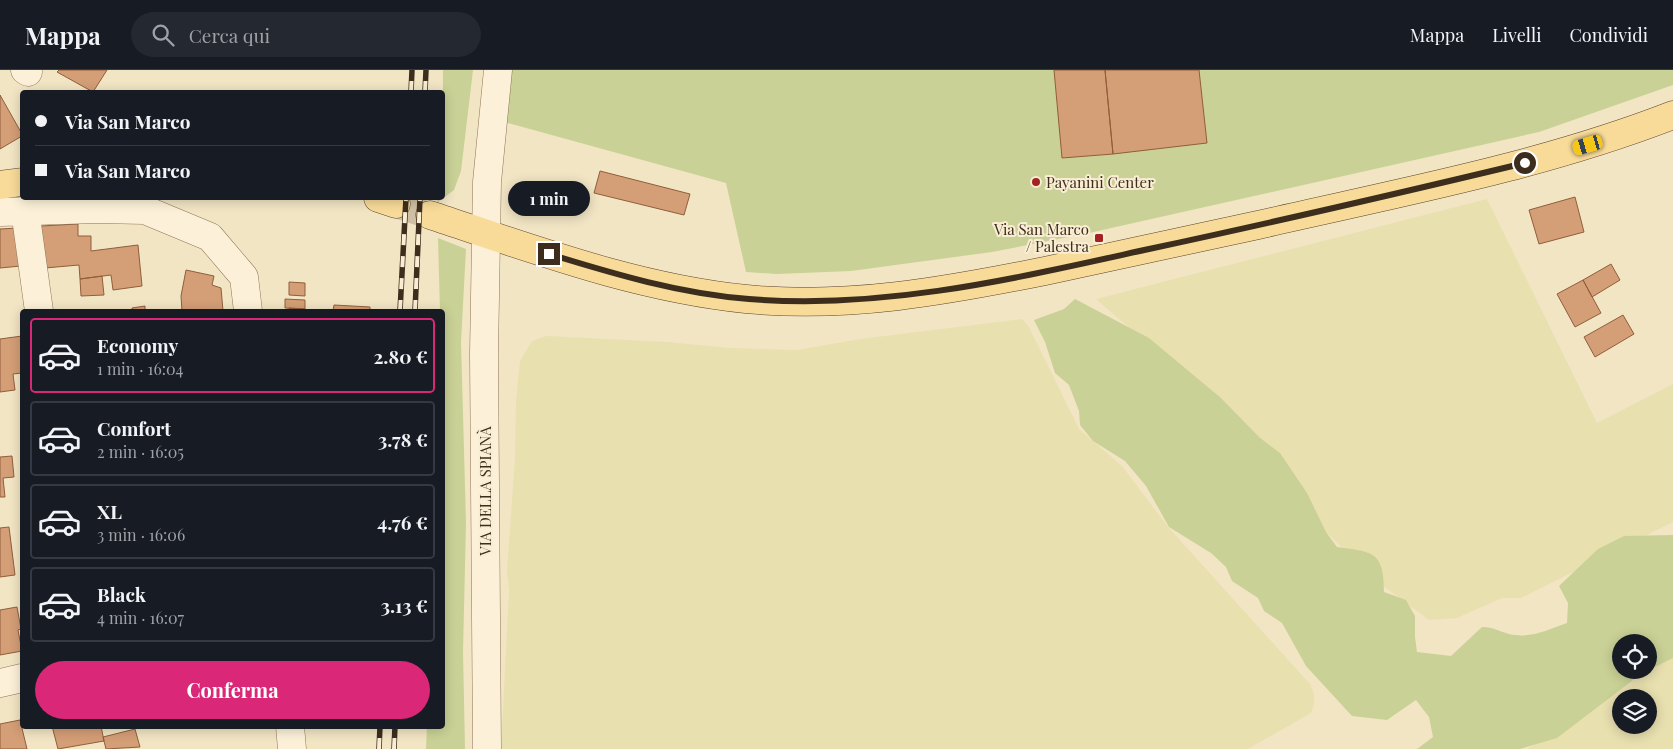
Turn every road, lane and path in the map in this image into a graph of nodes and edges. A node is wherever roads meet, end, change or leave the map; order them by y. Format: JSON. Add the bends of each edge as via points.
{"nodes":[{"id":1,"x":498,"y":70,"type":"edge"},
{"id":2,"x":1673,"y":115,"type":"edge"},
{"id":3,"x":20,"y":182,"type":"edge"},
{"id":4,"x":0,"y":185,"type":"edge"},
{"id":5,"x":12,"y":211,"type":"edge"},
{"id":6,"x":430,"y":215,"type":"tunnel mouth"},
{"id":7,"x":486,"y":233,"type":"junction"},
{"id":8,"x":38,"y":309,"type":"edge"},
{"id":9,"x":248,"y":309,"type":"edge"},
{"id":10,"x":20,"y":678,"type":"edge"},
{"id":11,"x":0,"y":683,"type":"edge"},
{"id":12,"x":290,"y":729,"type":"edge"},
{"id":13,"x":292,"y":749,"type":"edge"},
{"id":14,"x":487,"y":749,"type":"edge"}],
"edges":[{"from":1,"to":7,"type":"street","name":"VIA DELLA SPIANÀ","via":[[487,182]]},
{"from":2,"to":7,"type":"main road","via":[[1588,145],[1418,189],[981,284],[875,299],[796,301],[699,293],[628,277]]},
{"from":3,"to":4,"type":"main road"},
{"from":5,"to":8,"type":"street"},
{"from":5,"to":9,"type":"street","via":[[145,210],[210,237],[244,277]]},
{"from":6,"to":7,"type":"main road"},
{"from":7,"to":14,"type":"street","name":"VIA DELLA SPIANÀ"},
{"from":10,"to":11,"type":"street"},
{"from":12,"to":13,"type":"street"}]}
